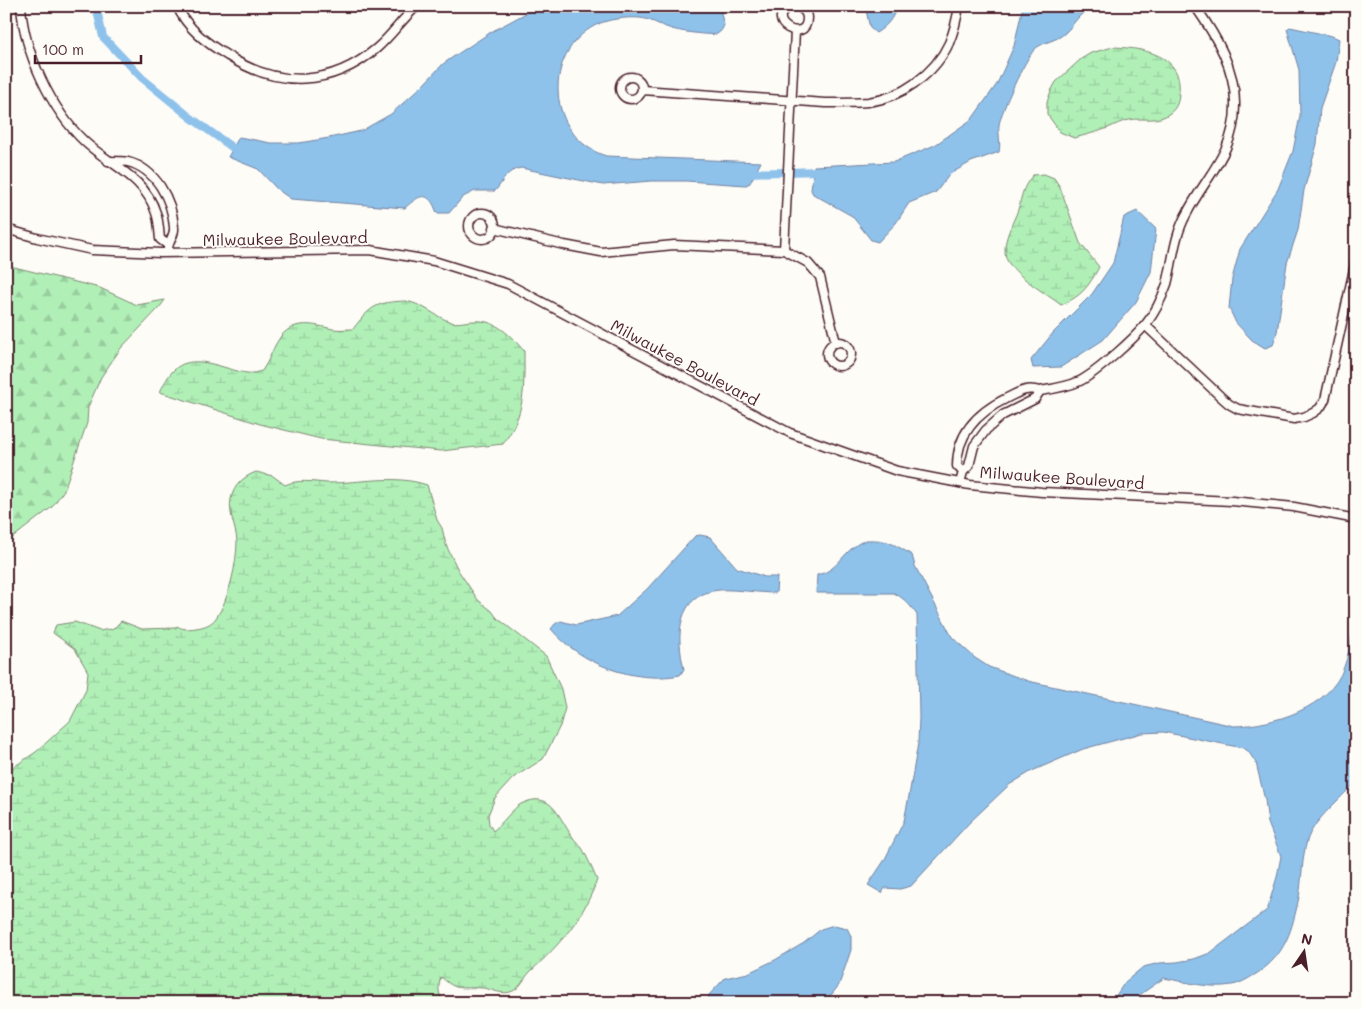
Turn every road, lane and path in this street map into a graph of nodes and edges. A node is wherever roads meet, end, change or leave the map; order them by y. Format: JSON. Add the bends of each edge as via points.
{"nodes":[{"id":1,"x":21,"y":6,"type":"edge"},
{"id":2,"x":177,"y":6,"type":"edge"},
{"id":3,"x":417,"y":6,"type":"edge"},
{"id":4,"x":790,"y":6,"type":"edge"},
{"id":5,"x":798,"y":6,"type":"edge"},
{"id":6,"x":959,"y":6,"type":"edge"},
{"id":7,"x":1195,"y":6,"type":"edge"},
{"id":8,"x":794,"y":31,"type":"junction"},
{"id":9,"x":642,"y":90,"type":"dead end"},
{"id":10,"x":792,"y":101,"type":"junction"},
{"id":11,"x":108,"y":161,"type":"junction"},
{"id":12,"x":165,"y":193,"type":"junction"},
{"id":13,"x":152,"y":200,"type":"junction"},
{"id":14,"x":494,"y":228,"type":"dead end"},
{"id":15,"x":6,"y":229,"type":"edge"},
{"id":16,"x":168,"y":249,"type":"junction"},
{"id":17,"x":784,"y":250,"type":"junction"},
{"id":18,"x":1356,"y":260,"type":"edge"},
{"id":19,"x":1145,"y":325,"type":"junction"},
{"id":20,"x":836,"y":343,"type":"dead end"},
{"id":21,"x":1040,"y":391,"type":"junction"},
{"id":22,"x":996,"y":403,"type":"junction"},
{"id":23,"x":1003,"y":416,"type":"junction"},
{"id":24,"x":963,"y":472,"type":"junction"},
{"id":25,"x":960,"y":484,"type":"junction"},
{"id":26,"x":1356,"y":519,"type":"edge"}],
"edges":[{"from":1,"to":11,"type":"street","via":[[27,42],[49,94],[84,142]]},
{"from":2,"to":3,"type":"street","via":[[189,26],[242,65],[276,77],[300,79],[329,74],[358,62],[378,47]]},
{"from":4,"to":8,"type":"street","via":[[781,19],[784,27]]},
{"from":5,"to":8,"type":"street","via":[[805,12],[807,20],[804,28]]},
{"from":6,"to":10,"type":"street","via":[[953,31],[942,55],[913,85],[897,94],[869,102]]},
{"from":7,"to":19,"type":"street","via":[[1228,64],[1234,92],[1234,124],[1218,166],[1180,225],[1166,285]]},
{"from":8,"to":10,"type":"street"},
{"from":9,"to":10,"type":"street"},
{"from":10,"to":17,"type":"street"},
{"from":11,"to":12,"type":"street","via":[[138,166],[154,176]]},
{"from":11,"to":13,"type":"street","via":[[139,183]]},
{"from":12,"to":13,"type":"street"},
{"from":12,"to":16,"type":"street","via":[[174,229]]},
{"from":13,"to":16,"type":"street","via":[[160,239]]},
{"from":14,"to":17,"type":"street","via":[[601,252],[674,245]]},
{"from":15,"to":16,"type":"street","name":"Milwaukee Boulevard","via":[[92,250]]},
{"from":16,"to":25,"type":"street","name":"Milwaukee Boulevard","via":[[370,250],[434,262],[508,284],[790,433],[897,472]]},
{"from":17,"to":20,"type":"street","via":[[808,263],[820,277]]},
{"from":18,"to":19,"type":"street","via":[[1325,400],[1320,408],[1304,417],[1294,419],[1248,411],[1229,404]]},
{"from":19,"to":21,"type":"street","via":[[1092,374],[1069,385]]},
{"from":21,"to":22,"type":"street","via":[[1022,390]]},
{"from":21,"to":23,"type":"street","via":[[1035,399]]},
{"from":22,"to":23,"type":"street"},
{"from":22,"to":24,"type":"street","via":[[976,419],[962,438],[957,466]]},
{"from":23,"to":24,"type":"street","via":[[979,438],[969,466]]},
{"from":24,"to":25,"type":"street"},
{"from":25,"to":26,"type":"street","name":"Milwaukee Boulevard","via":[[1042,492],[1232,501],[1294,507]]}]}
